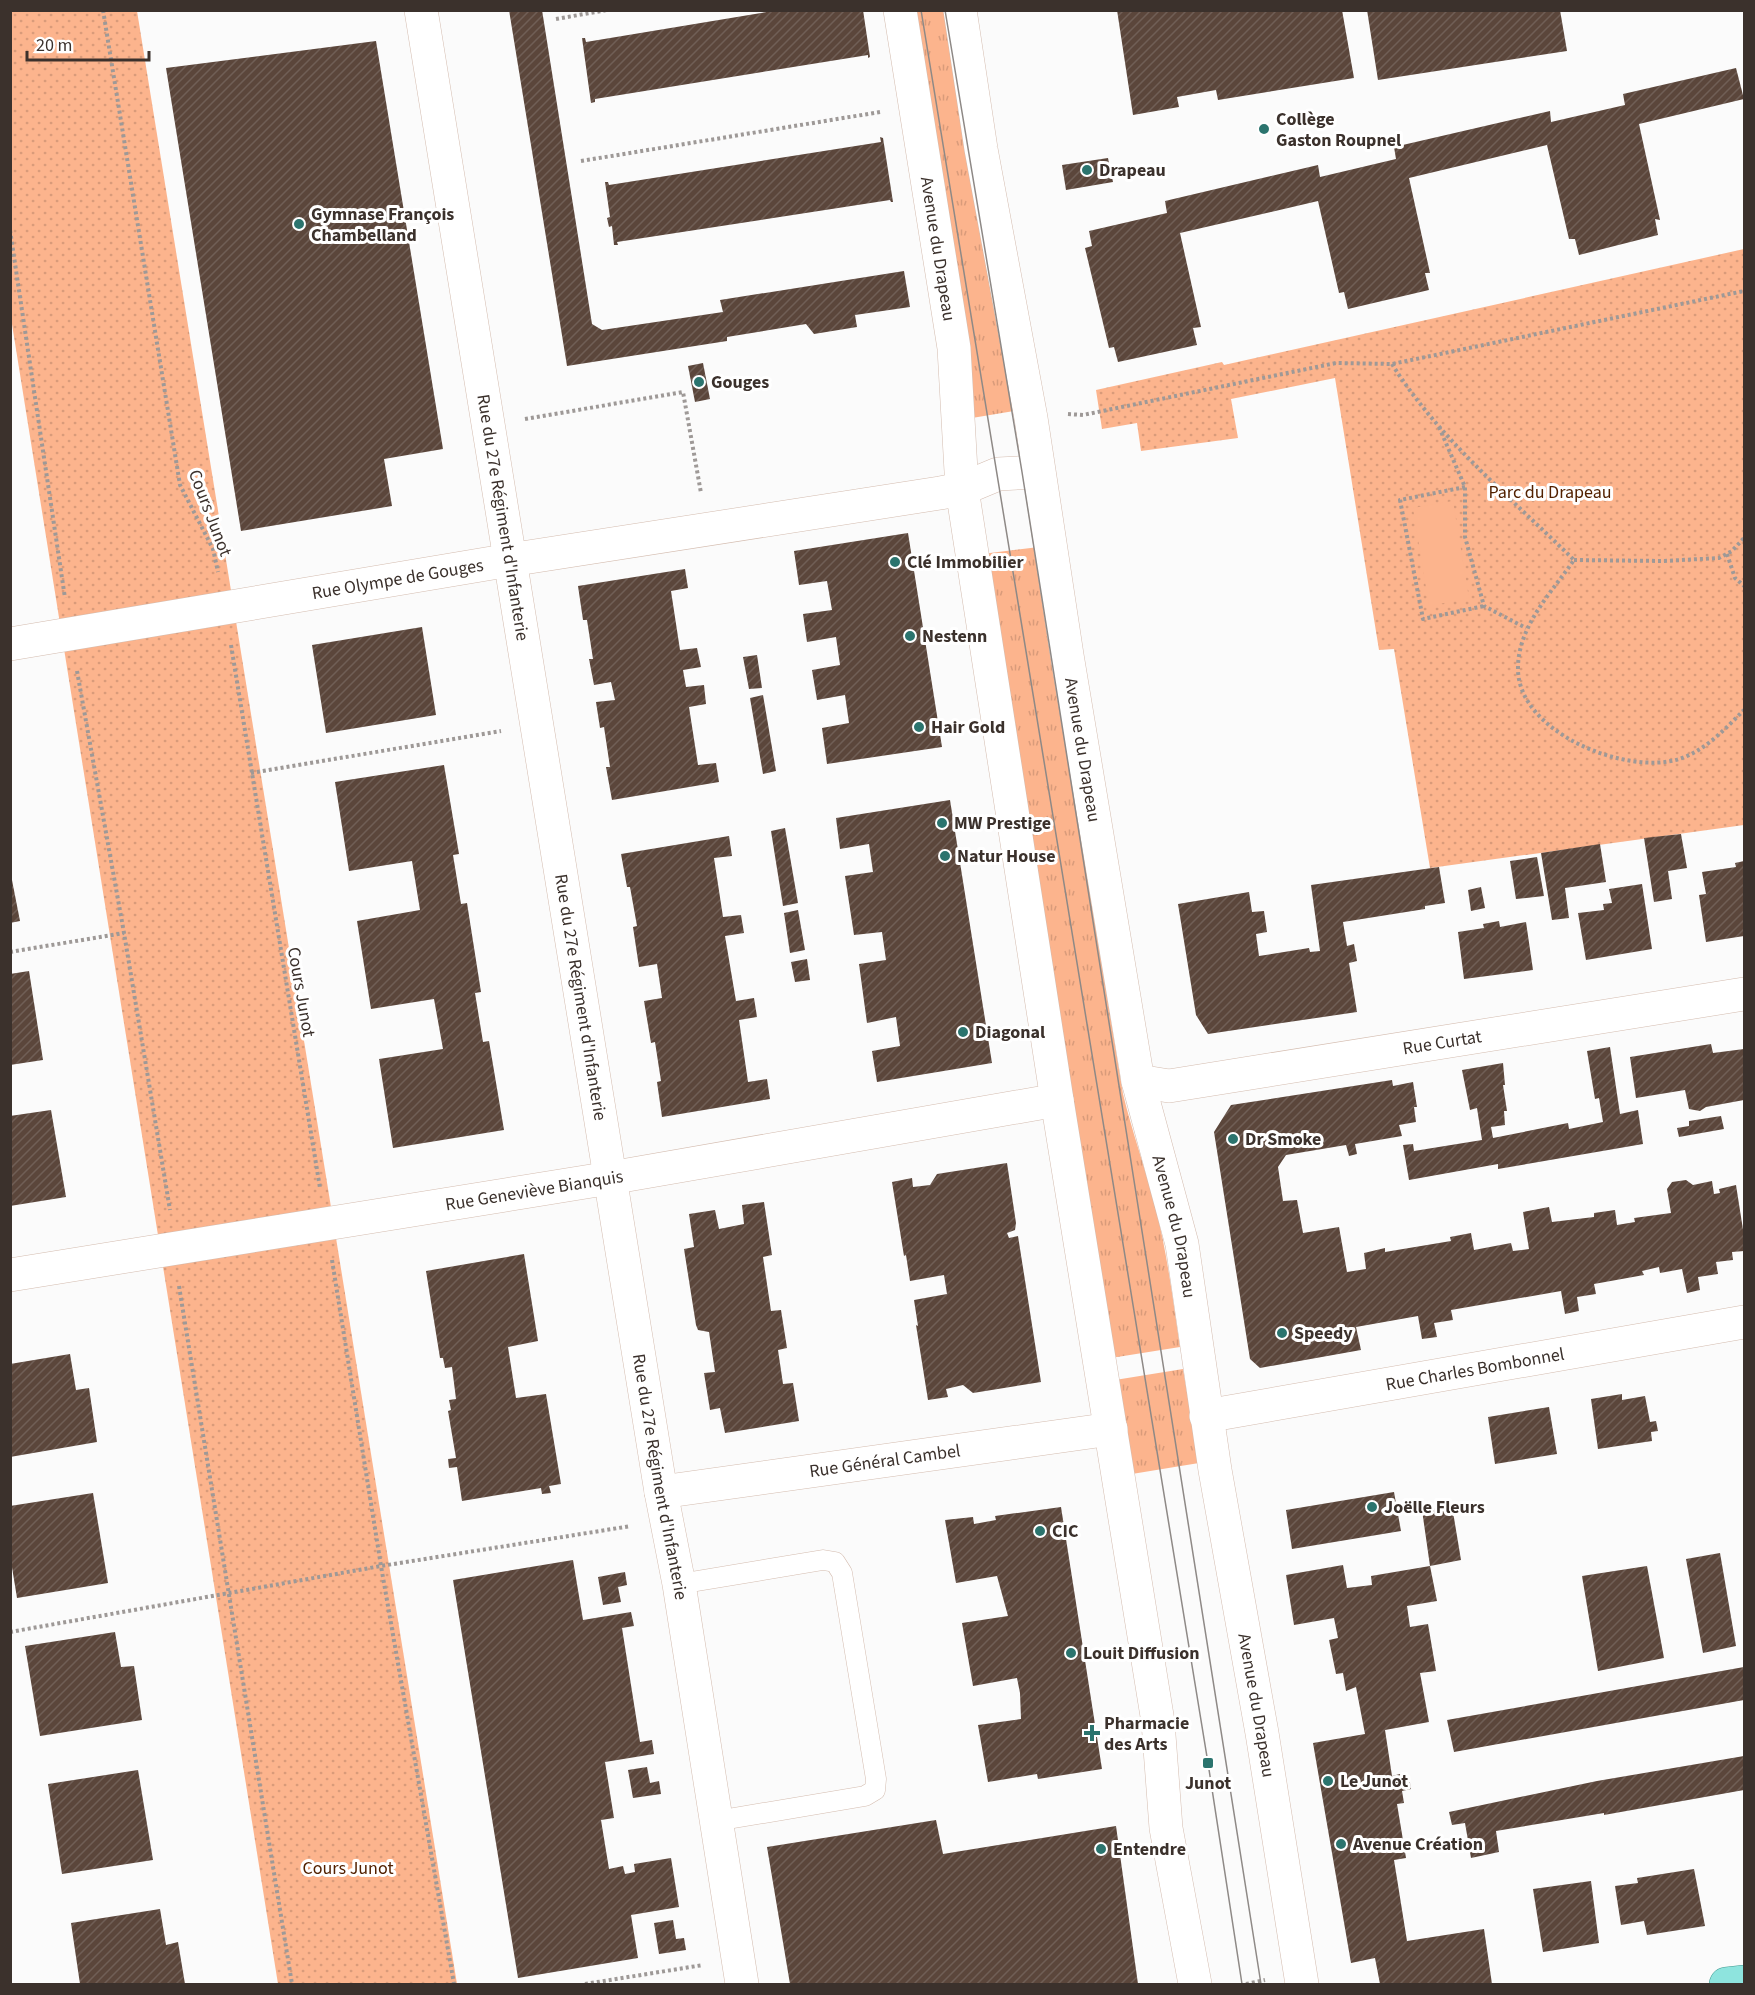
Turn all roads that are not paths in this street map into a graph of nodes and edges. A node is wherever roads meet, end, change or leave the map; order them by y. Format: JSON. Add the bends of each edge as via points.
{"nodes":[{"id":1,"x":422,"y":10,"type":"edge"},
{"id":2,"x":900,"y":10,"type":"edge"},
{"id":3,"x":960,"y":10,"type":"edge"},
{"id":4,"x":1038,"y":472,"type":"junction"},
{"id":5,"x":962,"y":489,"type":"junction"},
{"id":6,"x":510,"y":560,"type":"junction"},
{"id":7,"x":10,"y":644,"type":"edge"},
{"id":8,"x":1744,"y":994,"type":"edge"},
{"id":9,"x":1138,"y":1081,"type":"junction"},
{"id":10,"x":1057,"y":1100,"type":"junction"},
{"id":11,"x":610,"y":1178,"type":"junction"},
{"id":12,"x":10,"y":1275,"type":"edge"},
{"id":13,"x":1744,"y":1322,"type":"edge"},
{"id":14,"x":1206,"y":1416,"type":"junction"},
{"id":15,"x":1111,"y":1429,"type":"junction"},
{"id":16,"x":664,"y":1506,"type":"junction"},
{"id":17,"x":679,"y":1584,"type":"junction"},
{"id":18,"x":716,"y":1821,"type":"junction"},
{"id":19,"x":740,"y":1972,"type":"edge"},
{"id":20,"x":1744,"y":1982,"type":"edge"},
{"id":21,"x":1195,"y":1984,"type":"edge"},
{"id":22,"x":1302,"y":1984,"type":"edge"},
{"id":23,"x":1726,"y":1984,"type":"edge"}],
"edges":[{"from":1,"to":6,"type":"street","name":"Rue du 27e Régiment d'Infanterie"},
{"from":2,"to":5,"type":"street","name":"Avenue du Drapeau","via":[[954,348]]},
{"from":3,"to":4,"type":"street","name":"Avenue du Drapeau"},
{"from":4,"to":5,"type":"street","via":[[998,474]]},
{"from":4,"to":9,"type":"street","name":"Avenue du Drapeau"},
{"from":5,"to":6,"type":"street","name":"Rue Olympe de Gouges"},
{"from":5,"to":10,"type":"street","name":"Avenue du Drapeau"},
{"from":6,"to":7,"type":"street","name":"Rue Olympe de Gouges"},
{"from":6,"to":11,"type":"street","name":"Rue du 27e Régiment d'Infanterie"},
{"from":8,"to":9,"type":"street","name":"Rue Curtat","via":[[1169,1086]]},
{"from":9,"to":14,"type":"street","name":"Avenue du Drapeau","via":[[1182,1244]]},
{"from":10,"to":11,"type":"street","name":"Rue Geneviève Bianquis"},
{"from":10,"to":15,"type":"street","name":"Avenue du Drapeau"},
{"from":11,"to":12,"type":"street","name":"Rue Geneviève Bianquis"},
{"from":11,"to":16,"type":"street","name":"Rue du 27e Régiment d'Infanterie"},
{"from":13,"to":14,"type":"street","name":"Rue Charles Bombonnel"},
{"from":14,"to":22,"type":"street","name":"Avenue du Drapeau"},
{"from":15,"to":16,"type":"street","name":"Rue Général Cambel"},
{"from":15,"to":21,"type":"street","name":"Avenue du Drapeau","via":[[1158,1722],[1166,1828]]},
{"from":16,"to":17,"type":"street","name":"Rue du 27e Régiment d'Infanterie"},
{"from":17,"to":18,"type":"street","name":"Rue du 27e Régiment d'Infanterie"},
{"from":17,"to":18,"type":"lane","via":[[823,1560],[835,1562],[842,1573],[876,1779],[875,1790],[865,1796]]},
{"from":18,"to":19,"type":"street","name":"Rue du 27e Régiment d'Infanterie"},
{"from":20,"to":23,"type":"main road"}]}
